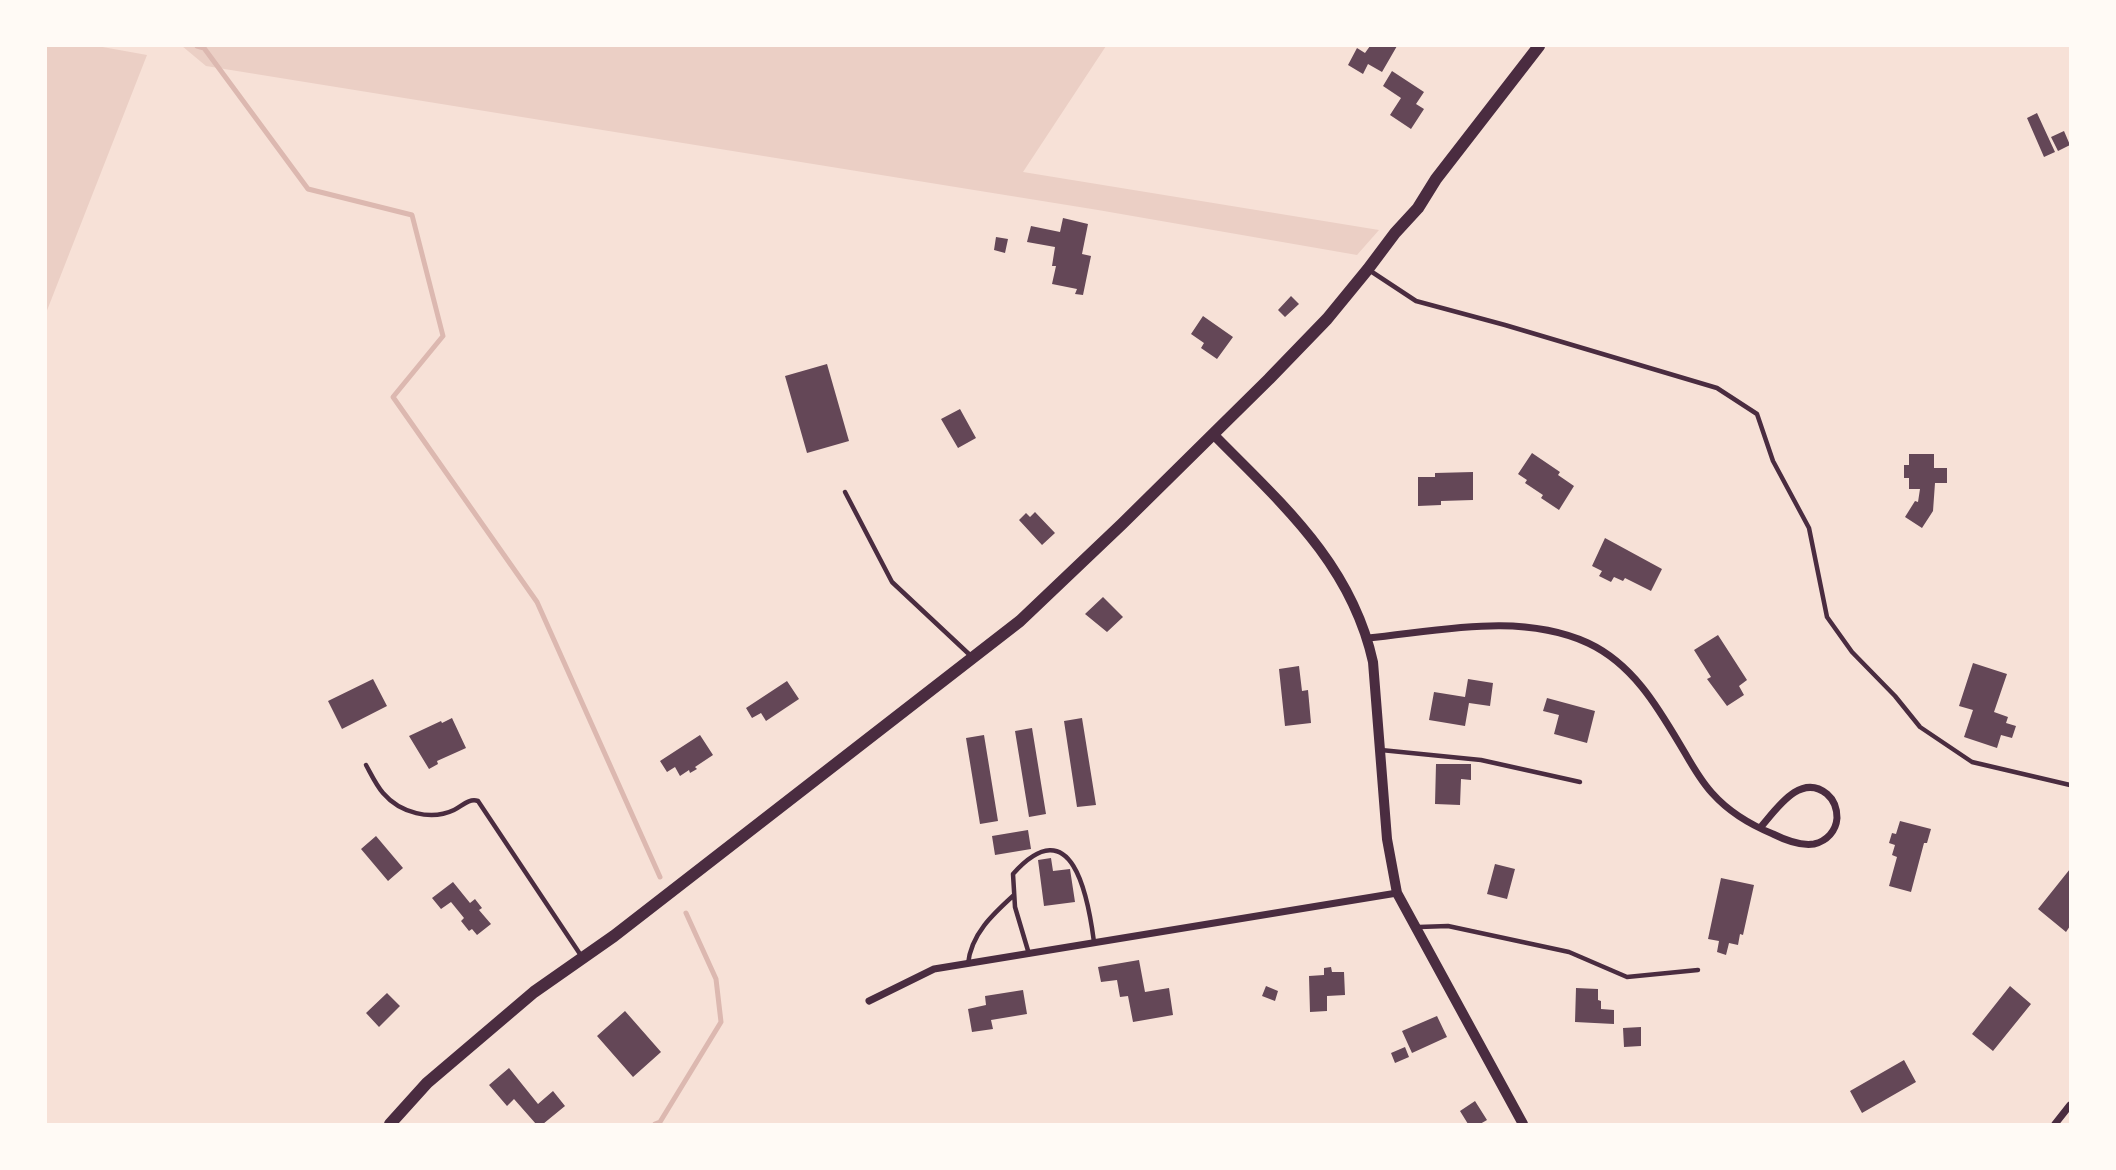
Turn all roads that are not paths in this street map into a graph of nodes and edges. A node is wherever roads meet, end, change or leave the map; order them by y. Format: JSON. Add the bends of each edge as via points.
{"nodes":[{"id":1,"x":1539,"y":46,"type":"edge"},
{"id":2,"x":1368,"y":269,"type":"junction"},
{"id":3,"x":1213,"y":434,"type":"junction"},
{"id":4,"x":845,"y":492,"type":"dead end"},
{"id":5,"x":1368,"y":638,"type":"junction"},
{"id":6,"x":972,"y":657,"type":"junction"},
{"id":7,"x":1380,"y":750,"type":"junction"},
{"id":8,"x":366,"y":765,"type":"dead end"},
{"id":9,"x":1580,"y":782,"type":"dead end"},
{"id":10,"x":2070,"y":785,"type":"edge"},
{"id":11,"x":1760,"y":828,"type":"junction"},
{"id":12,"x":1397,"y":893,"type":"junction"},
{"id":13,"x":1014,"y":894,"type":"junction"},
{"id":14,"x":1414,"y":927,"type":"junction"},
{"id":15,"x":1094,"y":943,"type":"junction"},
{"id":16,"x":1029,"y":954,"type":"junction"},
{"id":17,"x":582,"y":958,"type":"junction"},
{"id":18,"x":968,"y":964,"type":"junction"},
{"id":19,"x":1698,"y":970,"type":"dead end"},
{"id":20,"x":869,"y":1001,"type":"dead end"},
{"id":21,"x":2070,"y":1105,"type":"edge"},
{"id":22,"x":390,"y":1125,"type":"edge"},
{"id":23,"x":1523,"y":1125,"type":"edge"},
{"id":24,"x":2055,"y":1125,"type":"edge"}],
"edges":[{"from":1,"to":2,"type":"main road"},
{"from":2,"to":3,"type":"main road","via":[[1301,346]]},
{"from":2,"to":10,"type":"lane","via":[[1416,301],[1717,388],[1757,414],[1773,461],[1809,528],[1827,617],[1852,652],[1920,727],[1972,762]]},
{"from":3,"to":5,"type":"street","via":[[1317,544],[1346,588]]},
{"from":3,"to":6,"type":"main road","via":[[1020,621]]},
{"from":4,"to":6,"type":"lane","via":[[892,582]]},
{"from":5,"to":7,"type":"street"},
{"from":5,"to":11,"type":"street","via":[[1519,626],[1589,644],[1620,664],[1645,690],[1712,794]]},
{"from":6,"to":17,"type":"main road"},
{"from":7,"to":9,"type":"lane","via":[[1481,760]]},
{"from":7,"to":12,"type":"street","via":[[1387,839]]},
{"from":8,"to":17,"type":"lane","via":[[384,794],[420,815],[438,815],[478,801]]},
{"from":11,"to":11,"type":"street","via":[[1812,844],[1832,832],[1836,808],[1821,790],[1803,788],[1787,798]]},
{"from":12,"to":14,"type":"street"},
{"from":12,"to":15,"type":"street"},
{"from":13,"to":15,"type":"lane","via":[[1013,874],[1022,863],[1042,850],[1056,850],[1070,859],[1078,872]]},
{"from":13,"to":16,"type":"lane"},
{"from":13,"to":18,"type":"lane","via":[[979,931]]},
{"from":14,"to":19,"type":"lane","via":[[1448,926],[1569,952],[1627,977]]},
{"from":14,"to":23,"type":"street"},
{"from":15,"to":16,"type":"street"},
{"from":16,"to":18,"type":"street"},
{"from":17,"to":22,"type":"main road","via":[[477,1039],[427,1083]]},
{"from":18,"to":20,"type":"street","via":[[934,969]]},
{"from":21,"to":24,"type":"street"}]}
